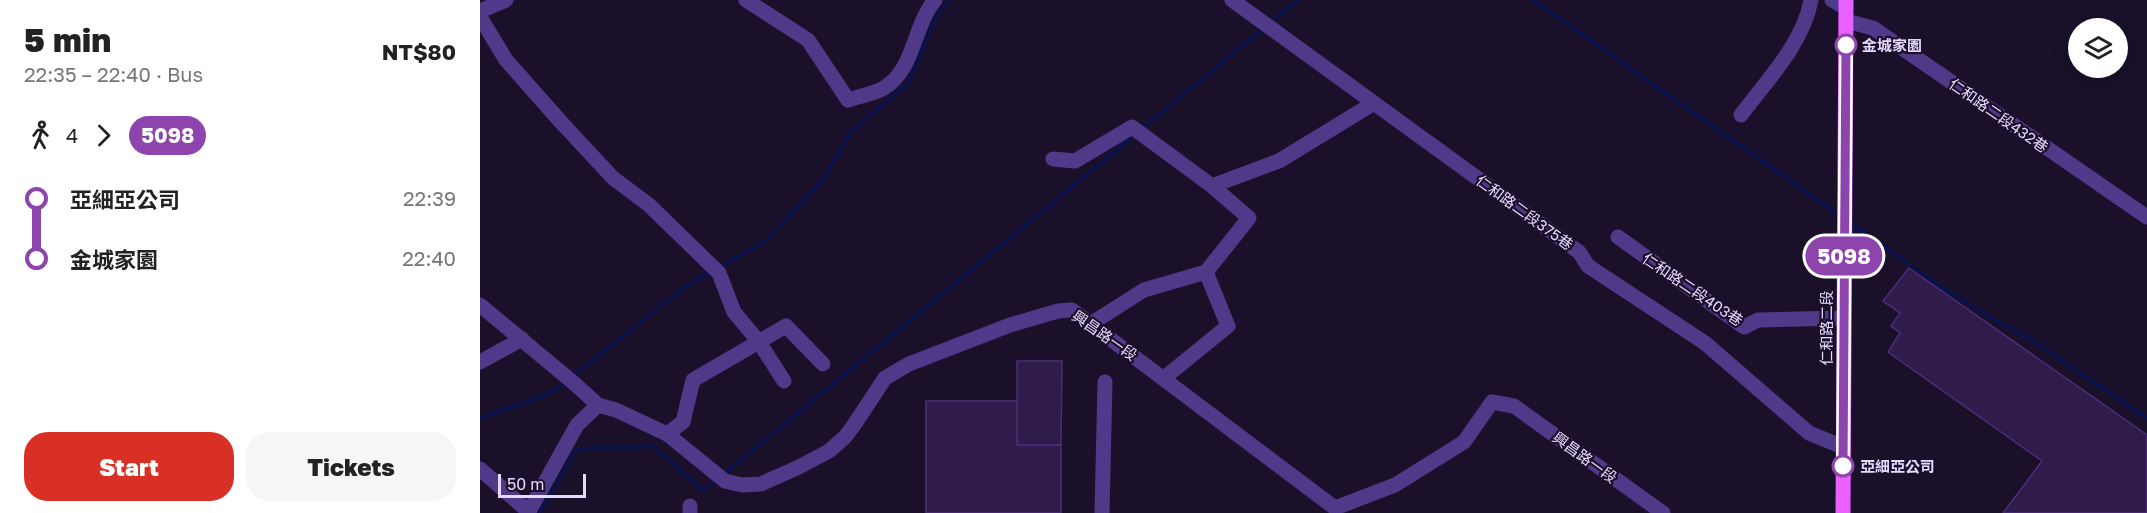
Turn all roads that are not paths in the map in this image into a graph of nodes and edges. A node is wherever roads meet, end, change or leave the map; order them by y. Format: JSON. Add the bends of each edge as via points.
{"nodes":[{"id":1,"x":506,"y":0,"type":"edge"},
{"id":2,"x":746,"y":0,"type":"edge"},
{"id":3,"x":934,"y":0,"type":"edge"},
{"id":4,"x":1232,"y":0,"type":"edge"},
{"id":5,"x":1811,"y":0,"type":"edge"},
{"id":6,"x":1832,"y":0,"type":"edge"},
{"id":7,"x":1846,"y":10,"type":"edge"},
{"id":8,"x":480,"y":11,"type":"edge"},
{"id":9,"x":480,"y":17,"type":"edge"},
{"id":10,"x":1374,"y":103,"type":"junction"},
{"id":11,"x":1741,"y":115,"type":"dead end"},
{"id":12,"x":1053,"y":159,"type":"dead end"},
{"id":13,"x":1212,"y":186,"type":"junction"},
{"id":14,"x":2147,"y":217,"type":"edge"},
{"id":15,"x":1618,"y":237,"type":"dead end"},
{"id":16,"x":1206,"y":272,"type":"junction"},
{"id":17,"x":480,"y":305,"type":"edge"},
{"id":18,"x":1844,"y":318,"type":"junction"},
{"id":19,"x":1092,"y":323,"type":"junction"},
{"id":20,"x":522,"y":339,"type":"junction"},
{"id":21,"x":759,"y":342,"type":"junction"},
{"id":22,"x":480,"y":362,"type":"edge"},
{"id":23,"x":823,"y":364,"type":"dead end"},
{"id":24,"x":1164,"y":378,"type":"junction"},
{"id":25,"x":784,"y":381,"type":"dead end"},
{"id":26,"x":1105,"y":382,"type":"dead end"},
{"id":27,"x":598,"y":405,"type":"junction"},
{"id":28,"x":667,"y":434,"type":"junction"},
{"id":29,"x":1843,"y":447,"type":"junction"},
{"id":30,"x":480,"y":469,"type":"edge"},
{"id":31,"x":528,"y":513,"type":"edge"},
{"id":32,"x":1102,"y":513,"type":"edge"},
{"id":33,"x":1663,"y":513,"type":"edge"},
{"id":34,"x":1843,"y":513,"type":"edge"}],
"edges":[{"from":1,"to":8,"type":"street"},
{"from":2,"to":3,"type":"street","via":[[808,40],[848,100],[884,88],[904,68]]},
{"from":4,"to":10,"type":"street","name":"仁和路二段375巷"},
{"from":5,"to":11,"type":"street","via":[[1803,27],[1783,60]]},
{"from":6,"to":7,"type":"street","name":"仁和路二段432巷"},
{"from":7,"to":14,"type":"street","name":"仁和路二段432巷"},
{"from":7,"to":18,"type":"main road","name":"仁和路二段"},
{"from":9,"to":21,"type":"street","via":[[506,60],[613,178],[649,205],[719,273],[735,312]]},
{"from":10,"to":13,"type":"street","via":[[1279,161]]},
{"from":10,"to":29,"type":"street","name":"仁和路二段375巷","via":[[1579,252],[1588,266],[1705,343],[1809,433]]},
{"from":12,"to":13,"type":"street","via":[[1075,162],[1132,127]]},
{"from":13,"to":16,"type":"street","via":[[1249,218]]},
{"from":15,"to":18,"type":"street","name":"仁和路二段403巷","via":[[1744,327],[1758,320]]},
{"from":16,"to":19,"type":"street","via":[[1144,290]]},
{"from":16,"to":24,"type":"street","via":[[1228,326]]},
{"from":17,"to":20,"type":"street"},
{"from":18,"to":29,"type":"main road","name":"仁和路二段"},
{"from":19,"to":24,"type":"street","name":"興昌路一段"},
{"from":19,"to":28,"type":"street","name":"興昌路一段","via":[[1072,310],[1058,311],[909,364],[885,378],[845,437],[829,451],[761,484],[725,482]]},
{"from":20,"to":22,"type":"street"},
{"from":20,"to":27,"type":"street"},
{"from":21,"to":23,"type":"street","via":[[786,326]]},
{"from":21,"to":25,"type":"street"},
{"from":21,"to":28,"type":"street","via":[[693,380],[683,422]]},
{"from":24,"to":33,"type":"street","name":"興昌路一段","via":[[1335,508],[1395,485],[1464,442],[1492,402],[1514,406]]},
{"from":26,"to":32,"type":"street"},
{"from":27,"to":28,"type":"street","name":"興昌路一段"},
{"from":27,"to":31,"type":"street","via":[[577,425]]},
{"from":29,"to":34,"type":"main road","name":"仁和路二段"},
{"from":30,"to":31,"type":"street"}]}
